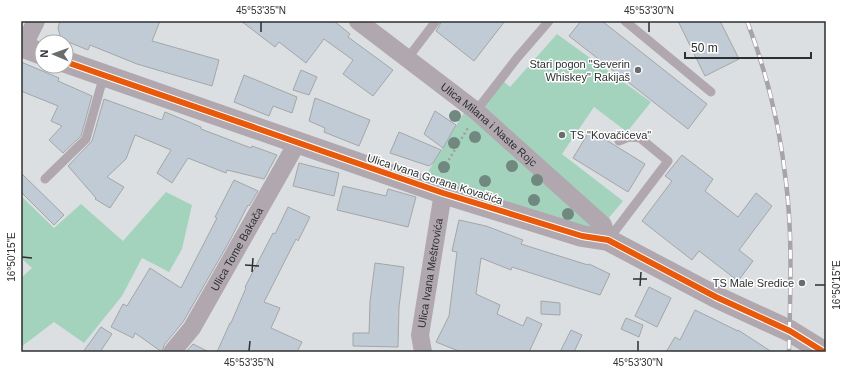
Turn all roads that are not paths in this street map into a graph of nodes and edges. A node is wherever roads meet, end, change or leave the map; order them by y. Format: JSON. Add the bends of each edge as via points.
{"nodes":[{"id":1,"x":36,"y":21,"type":"edge"},
{"id":2,"x":358,"y":21,"type":"edge"},
{"id":3,"x":436,"y":21,"type":"edge"},
{"id":4,"x":549,"y":21,"type":"edge"},
{"id":5,"x":625,"y":21,"type":"edge"},
{"id":6,"x":29,"y":49,"type":"edge"},
{"id":7,"x":407,"y":59,"type":"junction"},
{"id":8,"x":74,"y":65,"type":"edge"},
{"id":9,"x":104,"y":76,"type":"junction"},
{"id":10,"x":711,"y":92,"type":"dead end"},
{"id":11,"x":476,"y":112,"type":"junction"},
{"id":12,"x":619,"y":141,"type":"dead end"},
{"id":13,"x":297,"y":143,"type":"junction"},
{"id":14,"x":45,"y":179,"type":"dead end"},
{"id":15,"x":437,"y":191,"type":"junction"},
{"id":16,"x":608,"y":240,"type":"junction"},
{"id":17,"x":172,"y":352,"type":"edge"},
{"id":18,"x":423,"y":352,"type":"edge"},
{"id":19,"x":824,"y":352,"type":"edge"}],
"edges":[{"from":1,"to":6,"type":"street"},
{"from":2,"to":7,"type":"street","name":"Ulica Milana i Naste Rojc"},
{"from":3,"to":7,"type":"lane"},
{"from":4,"to":11,"type":"lane"},
{"from":5,"to":10,"type":"lane"},
{"from":7,"to":11,"type":"street","name":"Ulica Milana i Naste Rojc"},
{"from":8,"to":9,"type":"street","name":"Ulica Ivana Gorana Kovačića"},
{"from":9,"to":13,"type":"street","name":"Ulica Ivana Gorana Kovačića"},
{"from":9,"to":14,"type":"lane","via":[[86,139]]},
{"from":11,"to":16,"type":"street","name":"Ulica Milana i Naste Rojc","via":[[603,225]]},
{"from":12,"to":16,"type":"lane","via":[[629,137],[640,138],[668,161]]},
{"from":13,"to":15,"type":"street","name":"Ulica Ivana Gorana Kovačića"},
{"from":13,"to":17,"type":"street","name":"Ulica Tome Bakača","via":[[192,328]]},
{"from":15,"to":16,"type":"street","name":"Ulica Ivana Gorana Kovačića","via":[[582,236]]},
{"from":15,"to":18,"type":"street","name":"Ulica Ivana Meštrovića","via":[[420,335]]},
{"from":16,"to":19,"type":"street","name":"Ulica Ivana Gorana Kovačića","via":[[716,297],[790,331]]}]}
